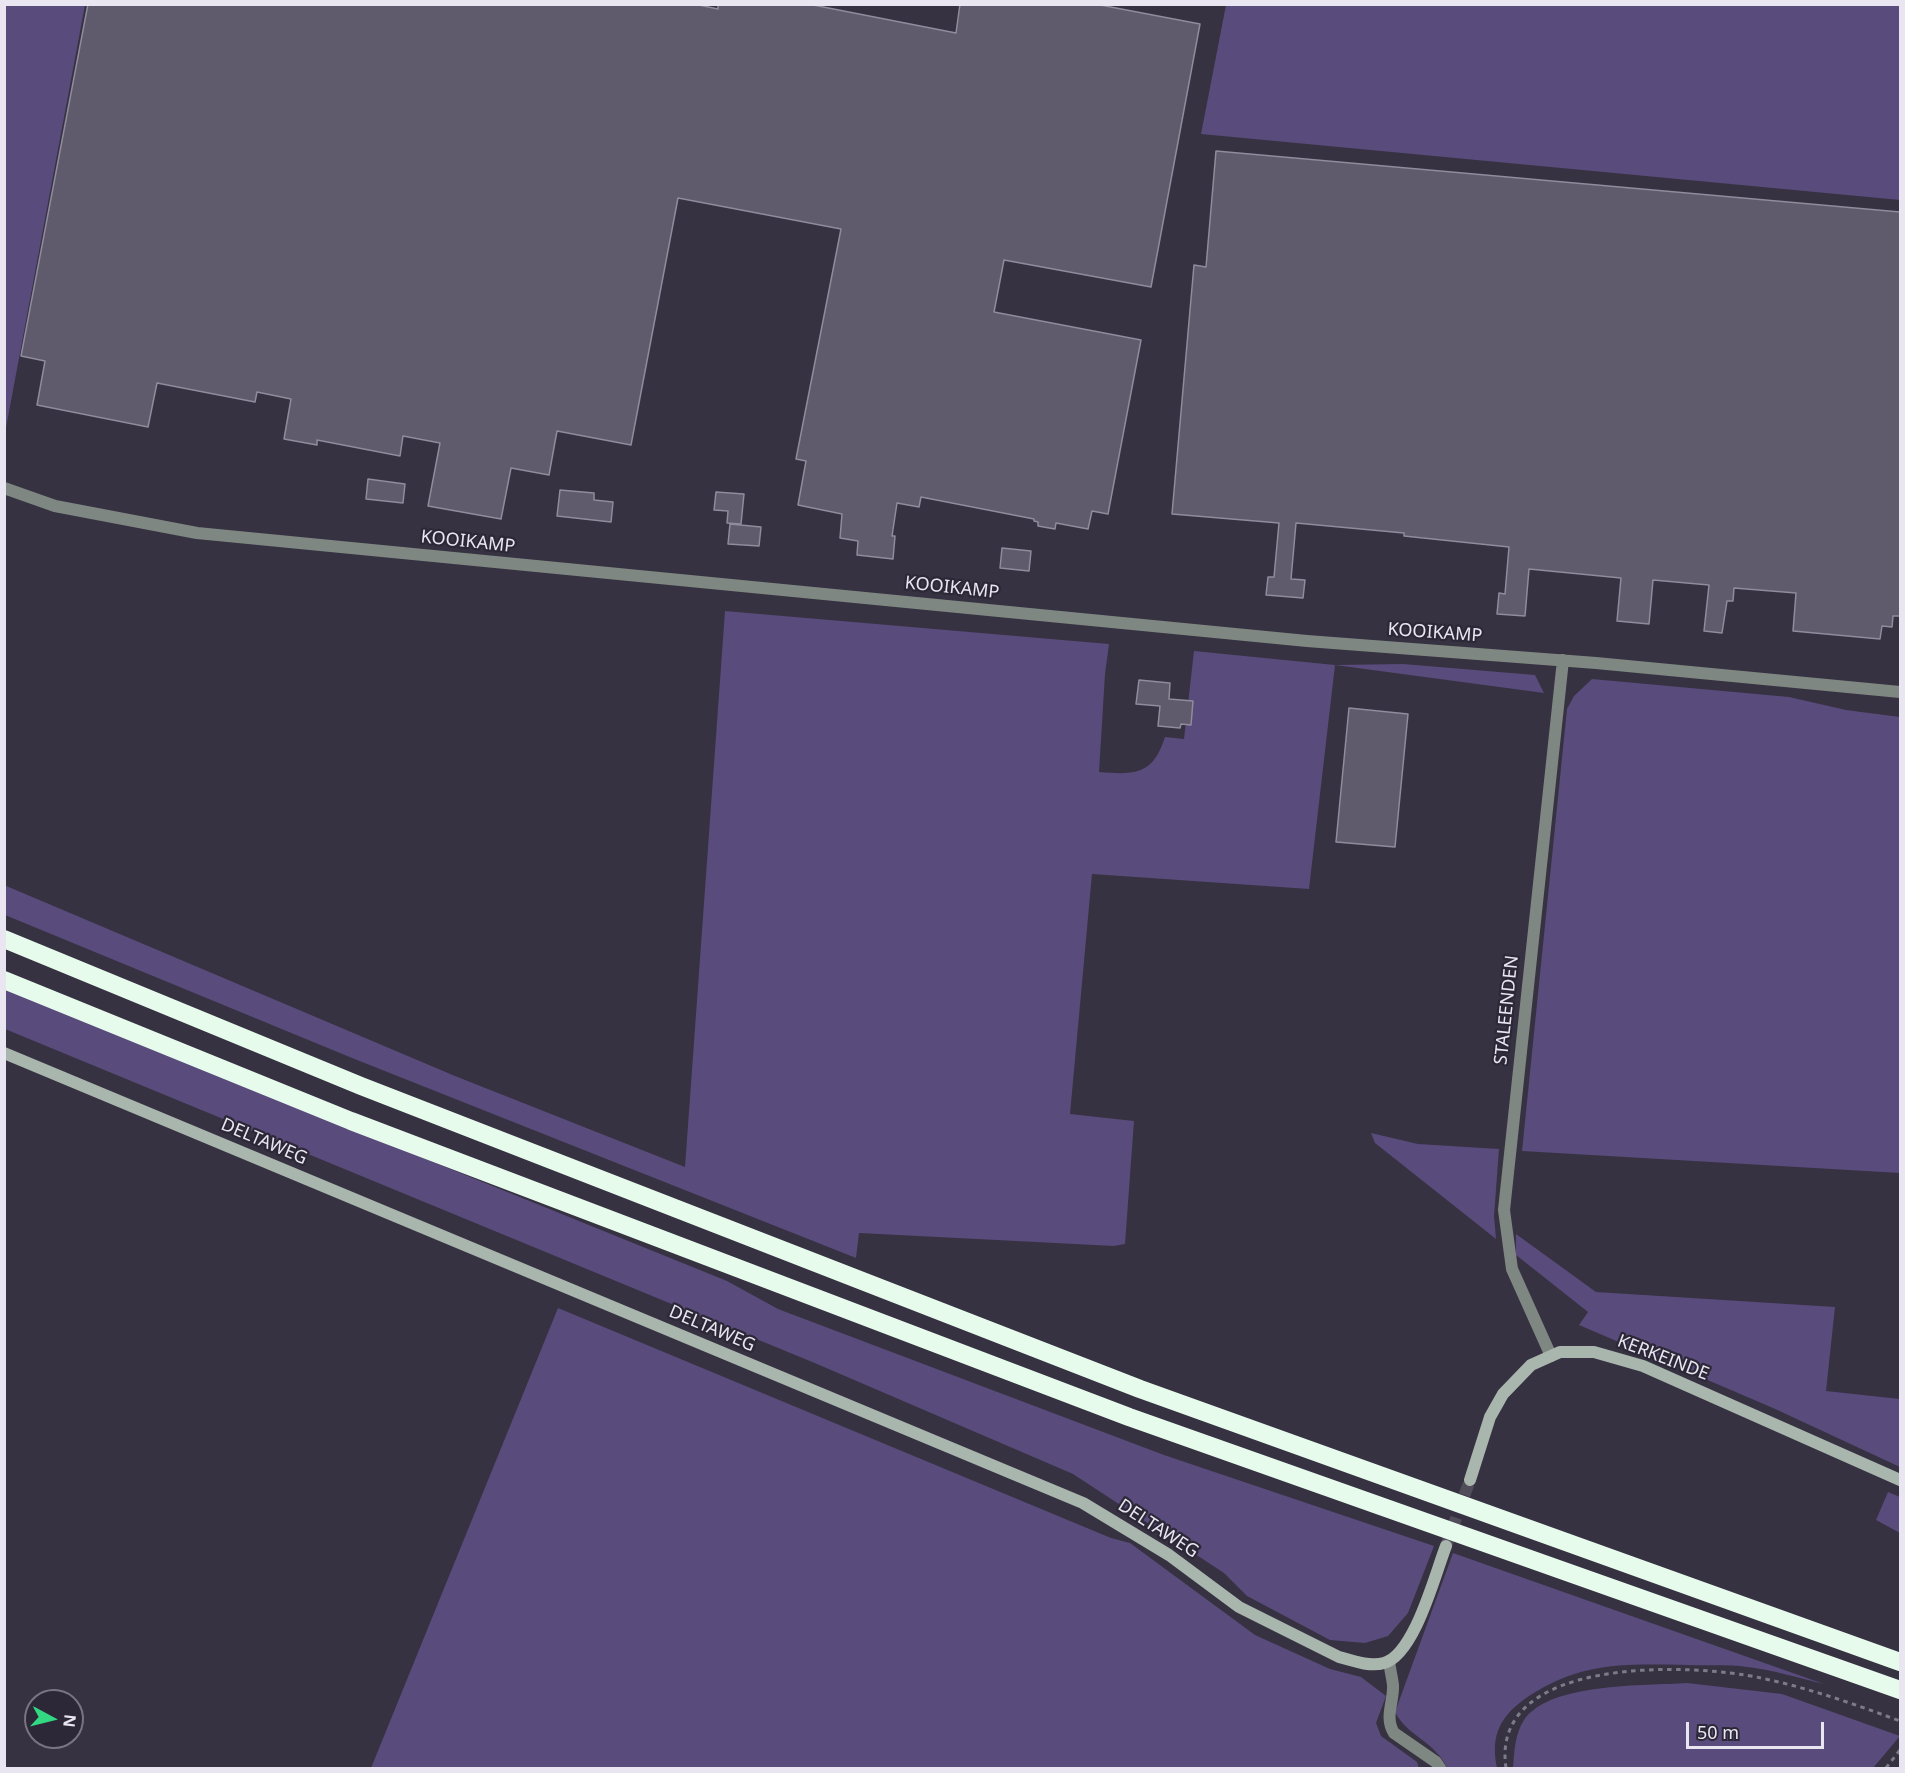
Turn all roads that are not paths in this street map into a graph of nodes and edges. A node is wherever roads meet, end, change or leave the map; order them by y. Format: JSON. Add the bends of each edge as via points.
{"nodes":[{"id":1,"x":4,"y":488,"type":"edge"},
{"id":2,"x":1563,"y":660,"type":"junction"},
{"id":3,"x":1900,"y":692,"type":"edge"},
{"id":4,"x":4,"y":939,"type":"edge"},
{"id":5,"x":4,"y":980,"type":"edge"},
{"id":6,"x":4,"y":1053,"type":"edge"},
{"id":7,"x":1551,"y":1356,"type":"junction"},
{"id":8,"x":1470,"y":1480,"type":"tunnel mouth"},
{"id":9,"x":1900,"y":1480,"type":"edge"},
{"id":10,"x":1446,"y":1546,"type":"tunnel mouth"},
{"id":11,"x":1389,"y":1661,"type":"junction"},
{"id":12,"x":1900,"y":1662,"type":"edge"},
{"id":13,"x":1900,"y":1690,"type":"edge"},
{"id":14,"x":1440,"y":1768,"type":"edge"}],
"edges":[{"from":1,"to":2,"type":"street","name":"KOOIKAMP","via":[[55,506],[197,534],[1307,641]]},
{"from":2,"to":3,"type":"street","name":"KOOIKAMP"},
{"from":2,"to":7,"type":"street","name":"STALEENDEN","via":[[1504,1210],[1512,1269]]},
{"from":4,"to":12,"type":"highway","via":[[361,1086],[1117,1381]]},
{"from":5,"to":13,"type":"highway","via":[[351,1121],[1129,1417]]},
{"from":6,"to":11,"type":"street","name":"DELTAWEG","via":[[1083,1503],[1169,1555],[1239,1607],[1287,1632],[1347,1660],[1375,1664]]},
{"from":7,"to":8,"type":"street","name":"KERKEINDE","via":[[1531,1365],[1503,1394],[1490,1417]]},
{"from":7,"to":9,"type":"street","name":"KERKEINDE","via":[[1560,1352],[1594,1352],[1643,1366]]},
{"from":10,"to":11,"type":"street","via":[[1411,1637]]},
{"from":11,"to":14,"type":"street","via":[[1393,1687],[1390,1726]]}]}
